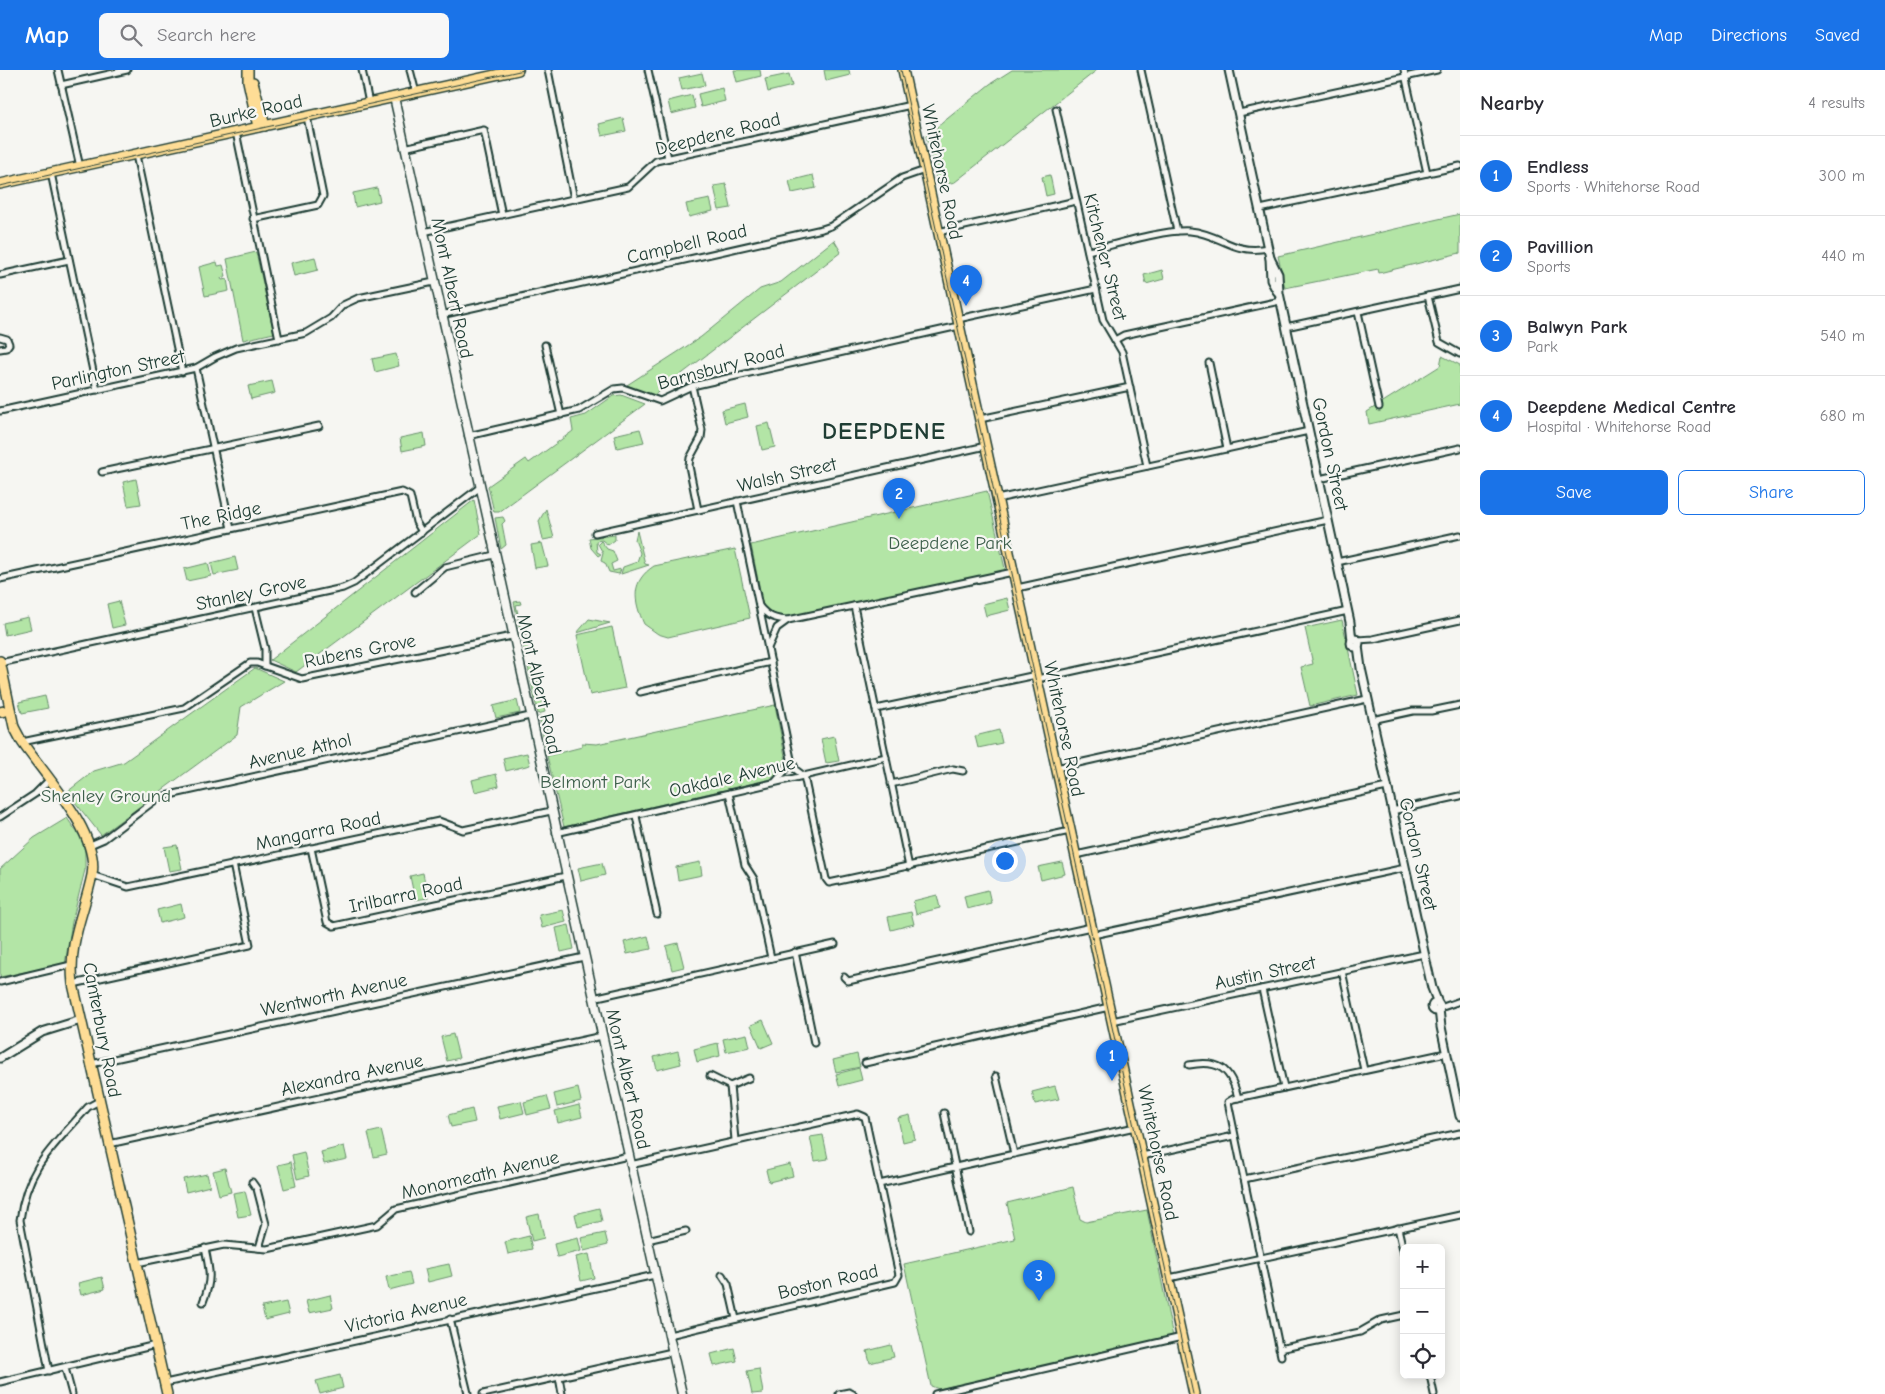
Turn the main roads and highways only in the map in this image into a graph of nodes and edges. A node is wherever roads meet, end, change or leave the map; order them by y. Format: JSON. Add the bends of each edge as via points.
{"nodes":[{"id":1,"x":248,"y":70,"type":"edge"},
{"id":2,"x":518,"y":70,"type":"edge"},
{"id":3,"x":905,"y":70,"type":"edge"},
{"id":4,"x":394,"y":98,"type":"junction"},
{"id":5,"x":254,"y":111,"type":"junction"},
{"id":6,"x":262,"y":127,"type":"junction"},
{"id":7,"x":237,"y":132,"type":"junction"},
{"id":8,"x":0,"y":184,"type":"edge"},
{"id":9,"x":0,"y":662,"type":"edge"},
{"id":10,"x":10,"y":710,"type":"junction"},
{"id":11,"x":0,"y":712,"type":"edge"},
{"id":12,"x":167,"y":1394,"type":"edge"},
{"id":13,"x":682,"y":1394,"type":"edge"},
{"id":14,"x":1194,"y":1394,"type":"edge"}],
"edges":[{"from":1,"to":5,"type":"main road"},
{"from":1,"to":6,"type":"main road","via":[[258,98]]},
{"from":2,"to":4,"type":"main road","name":"Burke Road"},
{"from":3,"to":14,"type":"main road","name":"Whitehorse Road","via":[[910,105]]},
{"from":4,"to":6,"type":"main road","name":"Burke Road"},
{"from":4,"to":13,"type":"main road","name":"Mont Albert Road"},
{"from":5,"to":6,"type":"main road"},
{"from":5,"to":7,"type":"main road","via":[[250,122]]},
{"from":6,"to":7,"type":"main road","name":"Burke Road"},
{"from":7,"to":8,"type":"main road","name":"Burke Road"},
{"from":9,"to":10,"type":"main road","name":"Canterbury Road"},
{"from":10,"to":11,"type":"main road"},
{"from":10,"to":12,"type":"main road","name":"Canterbury Road","via":[[22,742],[82,827],[93,856],[92,875],[73,942],[73,984]]}]}
